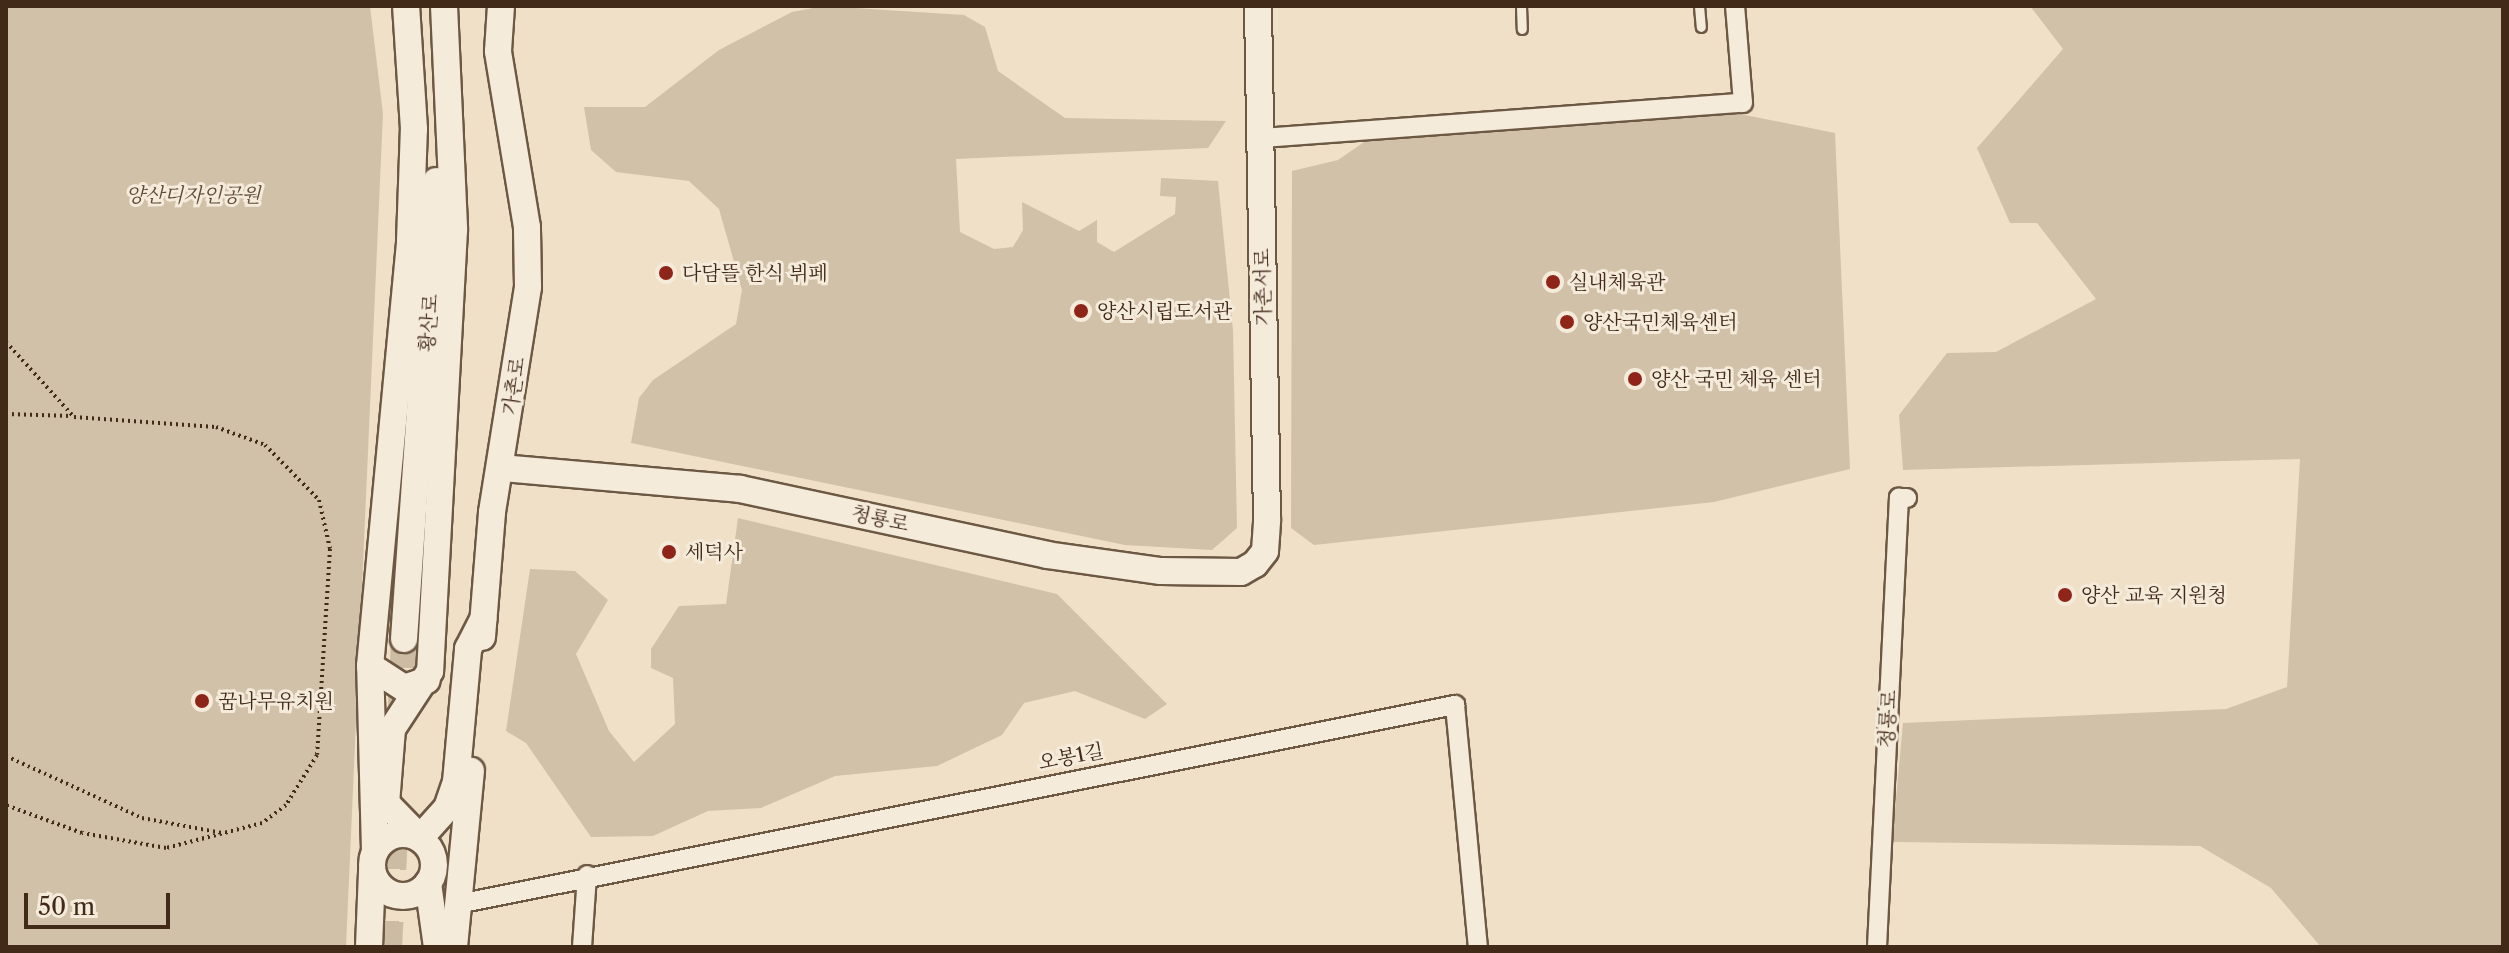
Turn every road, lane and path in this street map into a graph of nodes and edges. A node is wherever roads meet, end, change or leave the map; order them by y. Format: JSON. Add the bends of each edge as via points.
{"nodes":[{"id":1,"x":406,"y":6,"type":"edge"},
{"id":2,"x":428,"y":6,"type":"edge"},
{"id":3,"x":444,"y":6,"type":"edge"},
{"id":4,"x":501,"y":6,"type":"edge"},
{"id":5,"x":1258,"y":6,"type":"edge"},
{"id":6,"x":1521,"y":6,"type":"edge"},
{"id":7,"x":1699,"y":6,"type":"edge"},
{"id":8,"x":1735,"y":6,"type":"edge"},
{"id":9,"x":1701,"y":27,"type":"dead end"},
{"id":10,"x":1522,"y":29,"type":"dead end"},
{"id":11,"x":1261,"y":138,"type":"junction"},
{"id":12,"x":6,"y":342,"type":"edge"},
{"id":13,"x":6,"y":414,"type":"edge"},
{"id":14,"x":74,"y":417,"type":"junction"},
{"id":15,"x":502,"y":468,"type":"junction"},
{"id":16,"x":1907,"y":498,"type":"dead end"},
{"id":17,"x":1255,"y":564,"type":"joint"},
{"id":18,"x":483,"y":619,"type":"junction"},
{"id":19,"x":404,"y":639,"type":"tunnel mouth"},
{"id":20,"x":370,"y":666,"type":"junction"},
{"id":21,"x":427,"y":680,"type":"junction"},
{"id":22,"x":6,"y":756,"type":"edge"},
{"id":23,"x":6,"y":805,"type":"edge"},
{"id":24,"x":225,"y":834,"type":"junction"},
{"id":25,"x":420,"y":838,"type":"junction"},
{"id":26,"x":374,"y":861,"type":"junction"},
{"id":27,"x":587,"y":875,"type":"junction"},
{"id":28,"x":428,"y":883,"type":"junction"},
{"id":29,"x":458,"y":904,"type":"junction"},
{"id":30,"x":369,"y":947,"type":"edge"},
{"id":31,"x":437,"y":947,"type":"edge"},
{"id":32,"x":454,"y":947,"type":"edge"},
{"id":33,"x":582,"y":947,"type":"edge"},
{"id":34,"x":1478,"y":947,"type":"edge"},
{"id":35,"x":1877,"y":947,"type":"edge"}],
"edges":[{"from":1,"to":20,"type":"main road","via":[[414,129],[410,241]]},
{"from":2,"to":19,"type":"main road","name":"황산로","via":[[436,192]]},
{"from":3,"to":21,"type":"main road","via":[[454,230]]},
{"from":4,"to":15,"type":"main road","name":"가촌로","via":[[498,51],[528,252]]},
{"from":5,"to":11,"type":"main road","name":"가촌서로"},
{"from":6,"to":10,"type":"lane"},
{"from":7,"to":9,"type":"lane"},
{"from":8,"to":11,"type":"street","via":[[1743,103]]},
{"from":11,"to":17,"type":"main road","name":"가촌서로","via":[[1267,519],[1265,551]]},
{"from":12,"to":14,"type":"path"},
{"from":13,"to":14,"type":"path"},
{"from":14,"to":24,"type":"path","via":[[242,433],[283,459],[319,500],[330,549],[317,755],[286,805]]},
{"from":15,"to":17,"type":"main road","name":"청룡로","via":[[740,489],[1047,555],[1161,571],[1241,572]]},
{"from":15,"to":18,"type":"main road","name":"가촌로"},
{"from":16,"to":35,"type":"street","name":"청룡로","via":[[1899,498]]},
{"from":18,"to":25,"type":"main road","via":[[468,649],[456,782],[447,808]]},
{"from":18,"to":29,"type":"main road","name":"가촌로"},
{"from":20,"to":21,"type":"main road","via":[[404,688]]},
{"from":20,"to":26,"type":"main road"},
{"from":21,"to":25,"type":"main road","via":[[392,729],[386,803]]},
{"from":22,"to":24,"type":"path","via":[[119,810]]},
{"from":23,"to":24,"type":"path","via":[[166,848]]},
{"from":25,"to":26,"type":"main road","via":[[400,833]]},
{"from":25,"to":28,"type":"main road","via":[[433,854]]},
{"from":26,"to":28,"type":"main road","via":[[391,894],[412,895]]},
{"from":26,"to":30,"type":"main road"},
{"from":27,"to":29,"type":"street","name":"오봉1길"},
{"from":27,"to":33,"type":"street"},
{"from":27,"to":34,"type":"street","name":"오봉1길","via":[[1455,705]]},
{"from":28,"to":31,"type":"main road"},
{"from":29,"to":32,"type":"main road","name":"가촌로"}]}
